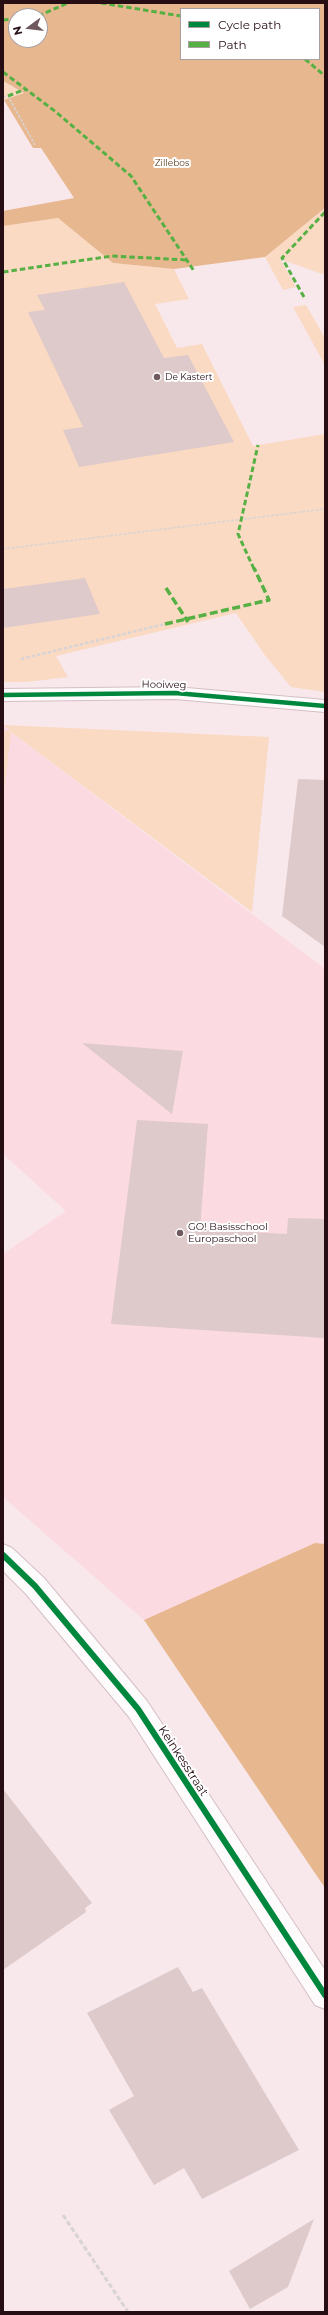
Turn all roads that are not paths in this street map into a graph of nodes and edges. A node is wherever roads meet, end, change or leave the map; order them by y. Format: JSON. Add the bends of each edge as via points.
{"nodes":[{"id":1,"x":3,"y":695,"type":"edge"},
{"id":2,"x":325,"y":706,"type":"edge"},
{"id":3,"x":3,"y":1555,"type":"edge"},
{"id":4,"x":325,"y":1995,"type":"edge"}],
"edges":[{"from":1,"to":2,"type":"street","name":"Hooiweg","via":[[175,693]]},
{"from":3,"to":4,"type":"street","name":"Keinkesstraat","via":[[35,1586],[138,1709]]}]}
